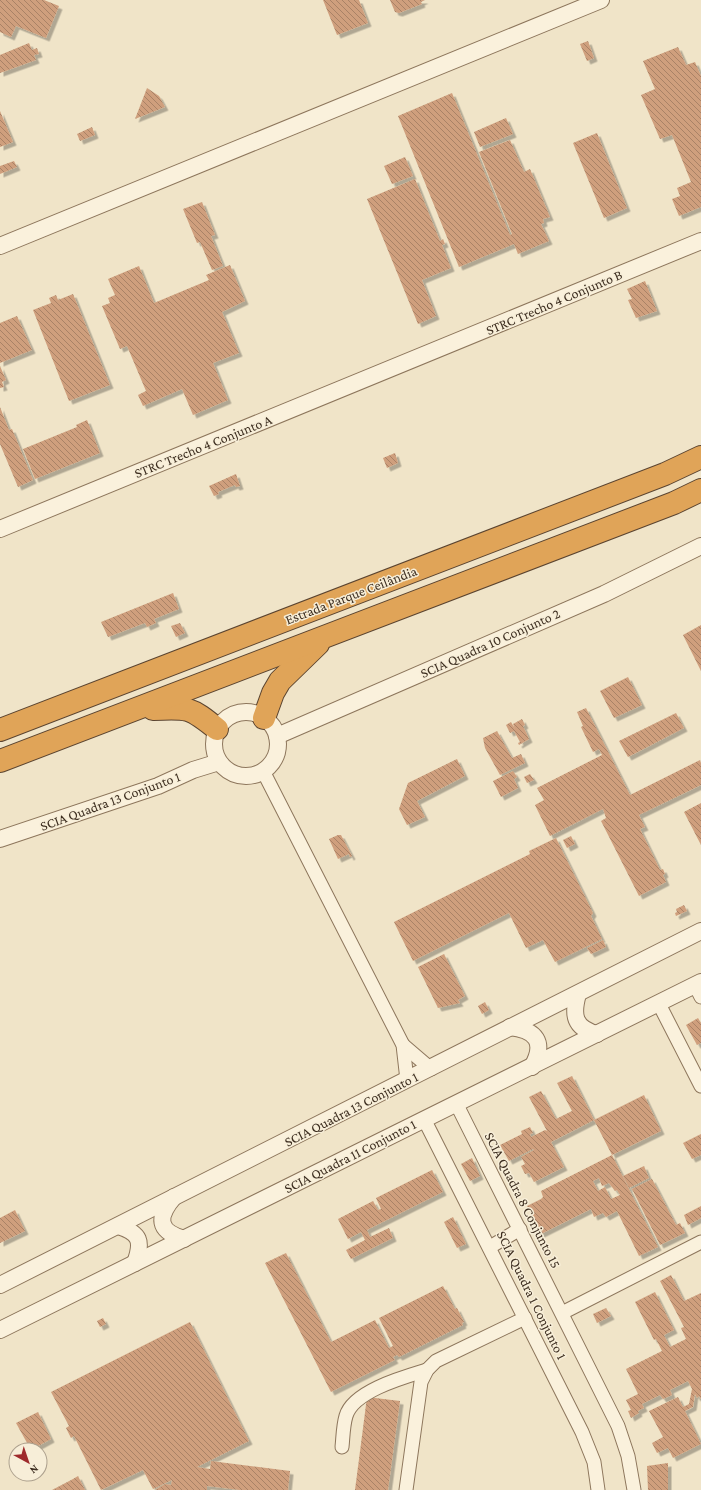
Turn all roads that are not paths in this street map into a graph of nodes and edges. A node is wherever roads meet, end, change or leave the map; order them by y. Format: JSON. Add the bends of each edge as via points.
{"nodes":[{"id":1,"x":601,"y":0,"type":"edge"},
{"id":2,"x":701,"y":240,"type":"edge"},
{"id":3,"x":0,"y":246,"type":"edge"},
{"id":4,"x":406,"y":363,"type":"joint"},
{"id":5,"x":701,"y":457,"type":"edge"},
{"id":6,"x":701,"y":490,"type":"edge"},
{"id":7,"x":674,"y":503,"type":"junction"},
{"id":8,"x":701,"y":508,"type":"edge"},
{"id":9,"x":0,"y":528,"type":"edge"},
{"id":10,"x":701,"y":546,"type":"edge"},
{"id":11,"x":324,"y":637,"type":"junction"},
{"id":12,"x":136,"y":710,"type":"junction"},
{"id":13,"x":264,"y":718,"type":"junction"},
{"id":14,"x":218,"y":729,"type":"junction"},
{"id":15,"x":0,"y":730,"type":"edge"},
{"id":16,"x":277,"y":736,"type":"junction"},
{"id":17,"x":0,"y":762,"type":"edge"},
{"id":18,"x":219,"y":762,"type":"junction"},
{"id":19,"x":263,"y":770,"type":"junction"},
{"id":20,"x":0,"y":839,"type":"edge"},
{"id":21,"x":701,"y":931,"type":"edge"},
{"id":22,"x":699,"y":988,"type":"edge"},
{"id":23,"x":578,"y":994,"type":"junction"},
{"id":24,"x":659,"y":1004,"type":"junction"},
{"id":25,"x":510,"y":1028,"type":"junction"},
{"id":26,"x":597,"y":1034,"type":"junction"},
{"id":27,"x":402,"y":1045,"type":"junction"},
{"id":28,"x":532,"y":1067,"type":"junction"},
{"id":29,"x":431,"y":1069,"type":"junction"},
{"id":30,"x":407,"y":1080,"type":"junction"},
{"id":31,"x":701,"y":1086,"type":"edge"},
{"id":32,"x":456,"y":1103,"type":"junction"},
{"id":33,"x":424,"y":1119,"type":"junction"},
{"id":34,"x":174,"y":1197,"type":"junction"},
{"id":35,"x":118,"y":1226,"type":"junction"},
{"id":36,"x":520,"y":1229,"type":"junction"},
{"id":37,"x":184,"y":1239,"type":"junction"},
{"id":38,"x":701,"y":1242,"type":"edge"},
{"id":39,"x":490,"y":1247,"type":"junction"},
{"id":40,"x":135,"y":1263,"type":"junction"},
{"id":41,"x":0,"y":1285,"type":"edge"},
{"id":42,"x":562,"y":1313,"type":"junction"},
{"id":43,"x":525,"y":1318,"type":"junction"},
{"id":44,"x":0,"y":1330,"type":"edge"},
{"id":45,"x":427,"y":1370,"type":"junction"},
{"id":46,"x":342,"y":1447,"type":"dead end"},
{"id":47,"x":406,"y":1490,"type":"edge"},
{"id":48,"x":598,"y":1490,"type":"edge"},
{"id":49,"x":634,"y":1490,"type":"edge"}],
"edges":[{"from":1,"to":3,"type":"street"},
{"from":2,"to":4,"type":"street","name":"STRC Trecho 4 Conjunto B"},
{"from":4,"to":9,"type":"street","name":"STRC Trecho 4 Conjunto A"},
{"from":5,"to":15,"type":"highway","name":"Estrada Parque Ceilândia","via":[[658,477]]},
{"from":6,"to":7,"type":"highway"},
{"from":7,"to":8,"type":"highway"},
{"from":7,"to":11,"type":"highway"},
{"from":10,"to":16,"type":"street","name":"SCIA Quadra 10 Conjunto 2","via":[[623,585]]},
{"from":11,"to":12,"type":"highway"},
{"from":11,"to":13,"type":"highway","via":[[280,681]]},
{"from":12,"to":14,"type":"highway","via":[[194,710]]},
{"from":12,"to":17,"type":"highway"},
{"from":13,"to":14,"type":"street","via":[[252,712],[238,713],[226,719]]},
{"from":13,"to":16,"type":"street","via":[[272,725]]},
{"from":14,"to":18,"type":"street","via":[[214,738],[214,750]]},
{"from":16,"to":19,"type":"street","via":[[278,747],[274,758]]},
{"from":18,"to":19,"type":"street","via":[[227,770],[242,776],[250,776]]},
{"from":18,"to":20,"type":"street","name":"SCIA Quadra 13 Conjunto 1","via":[[193,770],[158,786]]},
{"from":19,"to":27,"type":"street"},
{"from":21,"to":23,"type":"street","name":"SCIA Quadra 13 Conjunto 1"},
{"from":22,"to":24,"type":"street","name":"SCIA Quadra 11 Conjunto 1"},
{"from":23,"to":25,"type":"street","name":"SCIA Quadra 13 Conjunto 1"},
{"from":23,"to":26,"type":"street","via":[[574,1006],[579,1025],[588,1032]]},
{"from":24,"to":26,"type":"street","name":"SCIA Quadra 11 Conjunto 1"},
{"from":24,"to":31,"type":"street"},
{"from":25,"to":28,"type":"street","via":[[524,1029],[533,1035],[539,1046],[539,1056]]},
{"from":25,"to":29,"type":"street","name":"SCIA Quadra 13 Conjunto 1"},
{"from":26,"to":28,"type":"street","name":"SCIA Quadra 11 Conjunto 1"},
{"from":27,"to":29,"type":"street"},
{"from":27,"to":30,"type":"street"},
{"from":28,"to":32,"type":"street","name":"SCIA Quadra 11 Conjunto 1"},
{"from":29,"to":30,"type":"street","name":"SCIA Quadra 13 Conjunto 1"},
{"from":30,"to":34,"type":"street","name":"SCIA Quadra 13 Conjunto 1"},
{"from":32,"to":33,"type":"street","name":"SCIA Quadra 11 Conjunto 1"},
{"from":32,"to":36,"type":"street","name":"SCIA Quadra 8 Conjunto 15"},
{"from":33,"to":37,"type":"street","name":"SCIA Quadra 11 Conjunto 1"},
{"from":33,"to":39,"type":"street","name":"SCIA Quadra 1 Conjunto 1"},
{"from":34,"to":35,"type":"street","name":"SCIA Quadra 13 Conjunto 1"},
{"from":34,"to":37,"type":"street","via":[[165,1208],[162,1218],[165,1229],[171,1235]]},
{"from":35,"to":40,"type":"street","via":[[130,1230],[140,1243]]},
{"from":35,"to":41,"type":"street","name":"SCIA Quadra 13 Conjunto 1"},
{"from":36,"to":39,"type":"street"},
{"from":36,"to":42,"type":"street","name":"SCIA Quadra 8 Conjunto 15"},
{"from":37,"to":40,"type":"street","name":"SCIA Quadra 11 Conjunto 1"},
{"from":38,"to":42,"type":"street"},
{"from":39,"to":43,"type":"street","name":"SCIA Quadra 1 Conjunto 1"},
{"from":40,"to":44,"type":"street","name":"SCIA Quadra 11 Conjunto 1"},
{"from":42,"to":49,"type":"street","name":"SCIA Quadra 8 Conjunto 15","via":[[618,1426],[628,1456]]},
{"from":43,"to":45,"type":"street","via":[[436,1361]]},
{"from":43,"to":48,"type":"street","name":"SCIA Quadra 1 Conjunto 1","via":[[582,1432],[594,1462]]},
{"from":45,"to":46,"type":"street","via":[[363,1395],[351,1405],[346,1416]]},
{"from":45,"to":47,"type":"street","via":[[421,1382]]}]}
